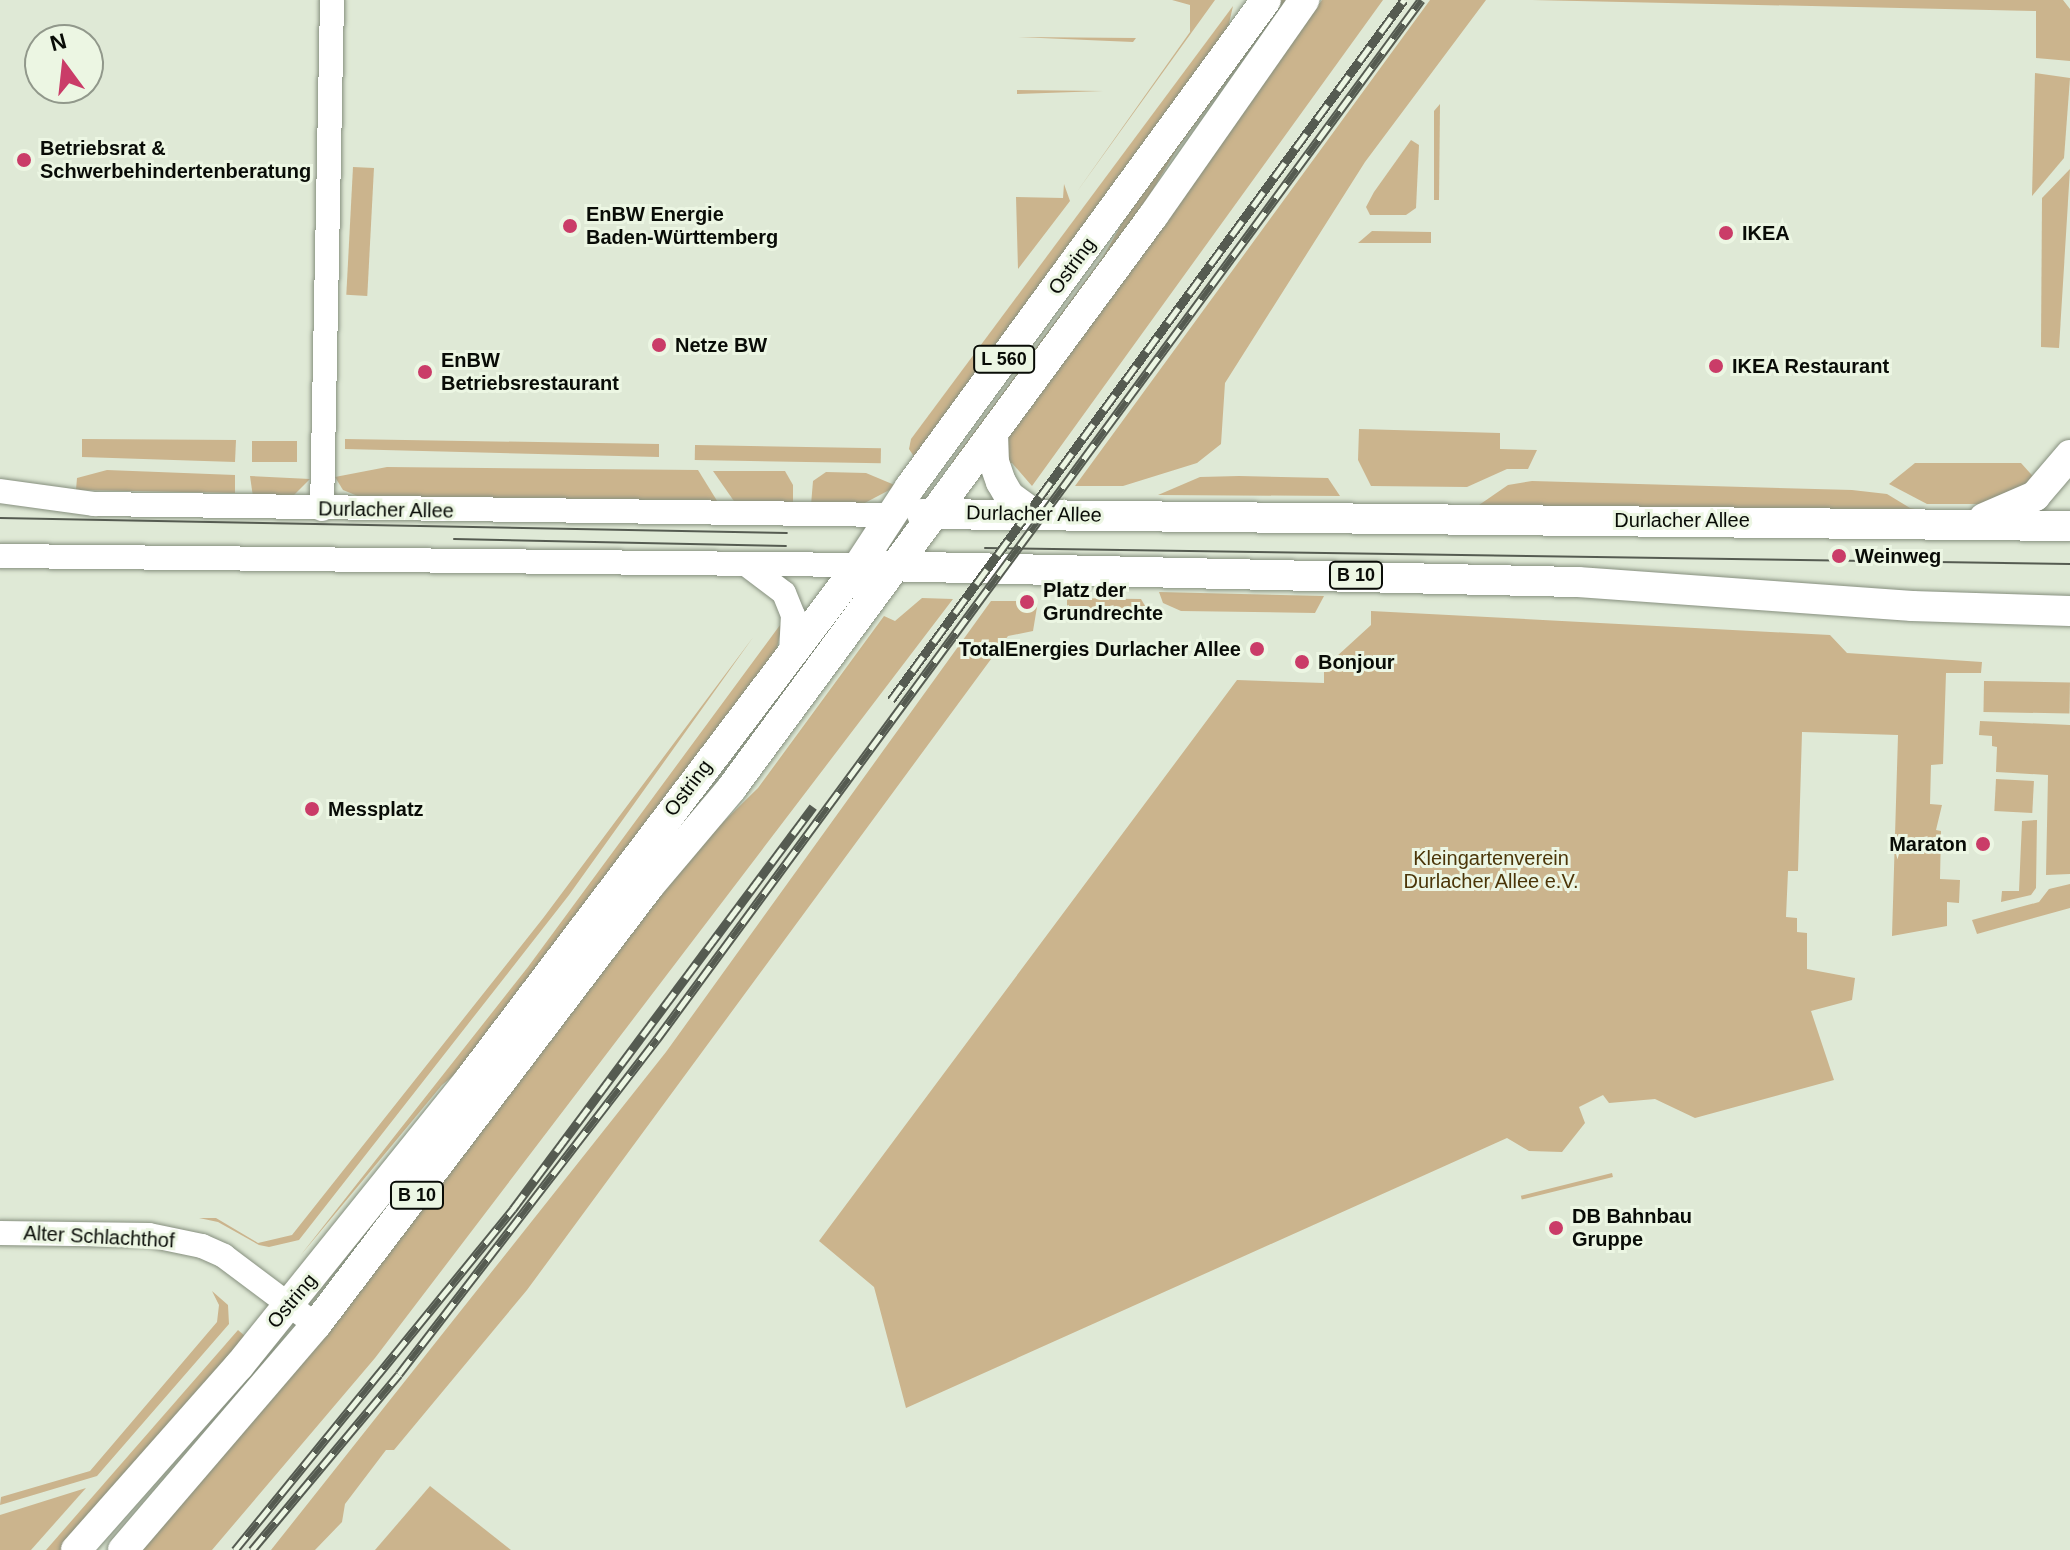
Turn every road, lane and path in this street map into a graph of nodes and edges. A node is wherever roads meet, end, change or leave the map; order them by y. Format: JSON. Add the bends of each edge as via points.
{"nodes":[{"id":1,"x":332,"y":0,"type":"edge"},
{"id":2,"x":1266,"y":0,"type":"edge"},
{"id":3,"x":1304,"y":0,"type":"edge"},
{"id":4,"x":1244,"y":14,"type":"edge"},
{"id":5,"x":993,"y":434,"type":"junction"},
{"id":6,"x":2070,"y":455,"type":"edge"},
{"id":7,"x":0,"y":491,"type":"edge"},
{"id":8,"x":322,"y":509,"type":"junction"},
{"id":9,"x":935,"y":514,"type":"junction"},
{"id":10,"x":1034,"y":514,"type":"junction"},
{"id":11,"x":892,"y":515,"type":"junction"},
{"id":12,"x":1963,"y":524,"type":"junction"},
{"id":13,"x":2070,"y":526,"type":"edge"},
{"id":14,"x":0,"y":556,"type":"edge"},
{"id":15,"x":745,"y":564,"type":"junction"},
{"id":16,"x":859,"y":565,"type":"junction"},
{"id":17,"x":897,"y":566,"type":"junction"},
{"id":18,"x":2070,"y":611,"type":"edge"},
{"id":19,"x":791,"y":649,"type":"junction"},
{"id":20,"x":0,"y":1233,"type":"edge"},
{"id":21,"x":290,"y":1304,"type":"junction"},
{"id":22,"x":316,"y":1325,"type":"junction"},
{"id":23,"x":76,"y":1550,"type":"edge"},
{"id":24,"x":123,"y":1550,"type":"edge"}],
"edges":[{"from":1,"to":8,"type":"street"},
{"from":2,"to":4,"type":"main road","name":"Ostring","number":"L 560"},
{"from":3,"to":5,"type":"main road","name":"Ostring","number":"L 560"},
{"from":4,"to":11,"type":"main road","name":"Ostring","number":"L 560"},
{"from":5,"to":9,"type":"main road","name":"Ostring","number":"L 560"},
{"from":5,"to":10,"type":"main road","via":[[1001,482],[1009,496]]},
{"from":6,"to":12,"type":"main road","via":[[2035,496]]},
{"from":7,"to":8,"type":"street","name":"Durlacher Allee","via":[[69,503]]},
{"from":8,"to":11,"type":"street","name":"Durlacher Allee"},
{"from":9,"to":10,"type":"main road","name":"Durlacher Allee"},
{"from":9,"to":11,"type":"main road","name":"Durlacher Allee"},
{"from":9,"to":17,"type":"main road","name":"Ostring"},
{"from":10,"to":12,"type":"main road","name":"Durlacher Allee"},
{"from":11,"to":16,"type":"main road","name":"Ostring","number":"B 10"},
{"from":12,"to":13,"type":"main road","name":"Durlacher Allee"},
{"from":14,"to":15,"type":"street"},
{"from":15,"to":16,"type":"street"},
{"from":15,"to":19,"type":"street","via":[[767,575],[784,593],[793,615]]},
{"from":16,"to":17,"type":"main road"},
{"from":16,"to":19,"type":"main road","name":"Ostring","number":"B 10"},
{"from":17,"to":18,"type":"main road","number":"B 10","via":[[1578,582],[1912,606]]},
{"from":17,"to":22,"type":"main road","name":"Ostring","number":"B 10"},
{"from":19,"to":21,"type":"main road","name":"Ostring","number":"B 10","via":[[469,1080]]},
{"from":20,"to":21,"type":"street","name":"Alter Schlachthof","via":[[149,1235],[185,1241],[224,1256]]},
{"from":21,"to":22,"type":"street","name":"Alter Schlachthof"},
{"from":21,"to":23,"type":"main road","name":"Ostring","number":"B 10"},
{"from":22,"to":24,"type":"main road","name":"Ostring","number":"B 10"}]}
